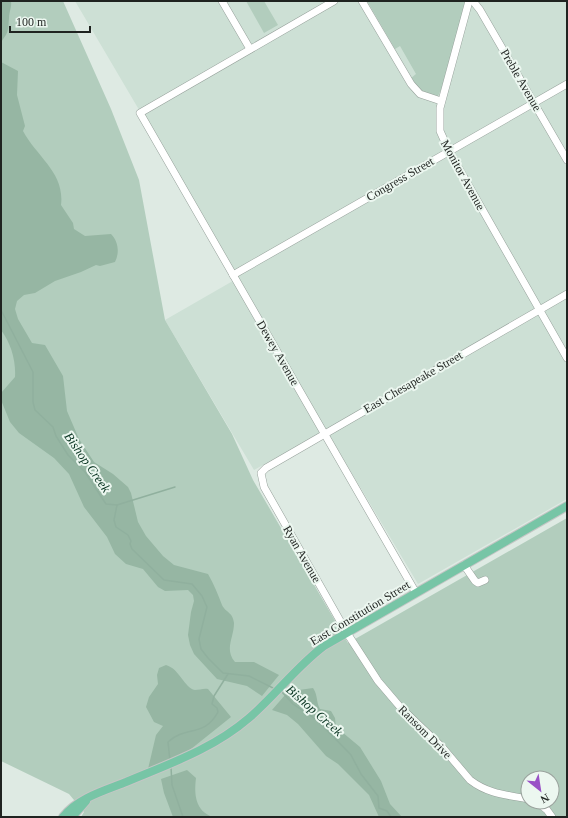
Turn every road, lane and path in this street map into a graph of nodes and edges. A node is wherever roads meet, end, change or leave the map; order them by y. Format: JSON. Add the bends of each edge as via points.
{"nodes":[{"id":1,"x":222,"y":1,"type":"edge"},
{"id":2,"x":334,"y":1,"type":"edge"},
{"id":3,"x":362,"y":1,"type":"edge"},
{"id":4,"x":469,"y":1,"type":"edge"},
{"id":5,"x":473,"y":1,"type":"edge"},
{"id":6,"x":250,"y":49,"type":"junction"},
{"id":7,"x":567,"y":84,"type":"edge"},
{"id":8,"x":441,"y":101,"type":"junction"},
{"id":9,"x":534,"y":103,"type":"junction"},
{"id":10,"x":449,"y":151,"type":"junction"},
{"id":11,"x":567,"y":160,"type":"edge"},
{"id":12,"x":233,"y":275,"type":"junction"},
{"id":13,"x":567,"y":294,"type":"edge"},
{"id":14,"x":540,"y":310,"type":"junction"},
{"id":15,"x":567,"y":358,"type":"edge"},
{"id":16,"x":324,"y":434,"type":"junction"},
{"id":17,"x":261,"y":474,"type":"joint"},
{"id":18,"x":567,"y":506,"type":"edge"},
{"id":19,"x":464,"y":565,"type":"junction"},
{"id":20,"x":485,"y":580,"type":"dead end"},
{"id":21,"x":416,"y":592,"type":"junction"},
{"id":22,"x":347,"y":633,"type":"junction"},
{"id":23,"x":91,"y":797,"type":"junction"},
{"id":24,"x":520,"y":797,"type":"edge"},
{"id":25,"x":63,"y":817,"type":"edge"},
{"id":26,"x":72,"y":817,"type":"edge"}],
"edges":[{"from":1,"to":6,"type":"street"},
{"from":2,"to":6,"type":"street"},
{"from":3,"to":8,"type":"street","via":[[411,84],[420,94]]},
{"from":4,"to":8,"type":"street","name":"Monitor Avenue"},
{"from":5,"to":9,"type":"street","name":"Preble Avenue"},
{"from":6,"to":12,"type":"street","name":"Dewey Avenue","via":[[140,113]]},
{"from":7,"to":9,"type":"street","name":"Congress Street"},
{"from":8,"to":10,"type":"street","name":"Monitor Avenue","via":[[440,132]]},
{"from":9,"to":10,"type":"street","name":"Congress Street"},
{"from":9,"to":11,"type":"street","name":"Preble Avenue"},
{"from":10,"to":12,"type":"street","name":"Congress Street"},
{"from":10,"to":14,"type":"street","name":"Monitor Avenue"},
{"from":12,"to":16,"type":"street","name":"Dewey Avenue"},
{"from":13,"to":14,"type":"street","name":"East Chesapeake Street"},
{"from":14,"to":15,"type":"street","name":"Monitor Avenue"},
{"from":14,"to":16,"type":"street","name":"East Chesapeake Street"},
{"from":16,"to":17,"type":"street","name":"East Chesapeake Street","via":[[266,468]]},
{"from":16,"to":21,"type":"street","name":"Dewey Avenue"},
{"from":17,"to":22,"type":"street","name":"Ryan Avenue","via":[[264,487]]},
{"from":18,"to":19,"type":"main road","name":"East Constitution Street"},
{"from":19,"to":20,"type":"street","via":[[475,582]]},
{"from":19,"to":21,"type":"main road","name":"East Constitution Street"},
{"from":21,"to":22,"type":"main road","name":"East Constitution Street"},
{"from":22,"to":23,"type":"main road","name":"East Constitution Street","via":[[315,653],[265,704],[221,739]]},
{"from":22,"to":24,"type":"street","name":"Ransom Drive","via":[[388,694],[430,733],[470,780],[488,791]]},
{"from":23,"to":25,"type":"main road","name":"East Constitution Street","via":[[74,805]]},
{"from":23,"to":26,"type":"main road","name":"East Constitution Street"}]}
